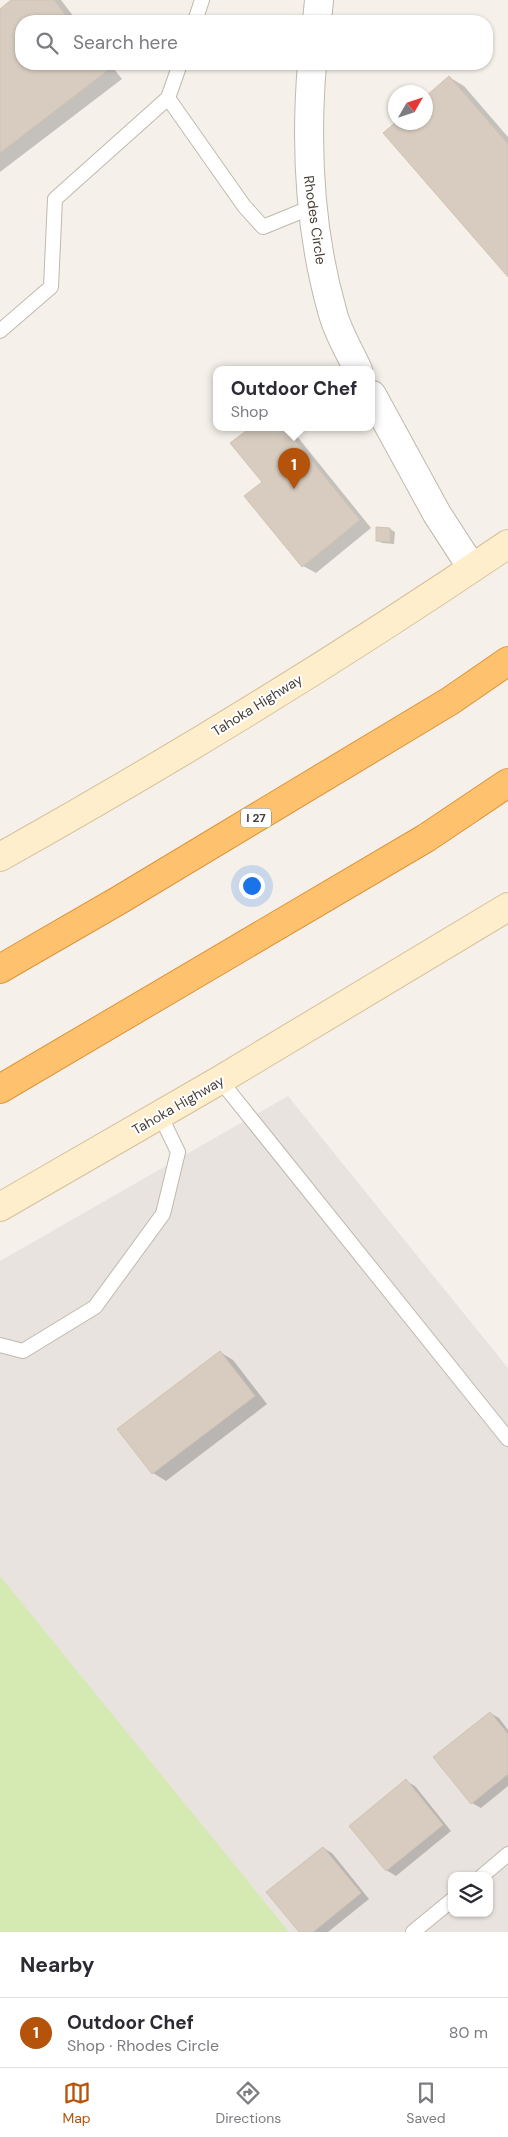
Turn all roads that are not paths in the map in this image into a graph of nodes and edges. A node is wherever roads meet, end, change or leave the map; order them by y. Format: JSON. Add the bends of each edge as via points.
{"nodes":[{"id":1,"x":202,"y":0,"type":"edge"},
{"id":2,"x":319,"y":0,"type":"edge"},
{"id":3,"x":197,"y":15,"type":"edge"},
{"id":4,"x":317,"y":15,"type":"edge"},
{"id":5,"x":178,"y":70,"type":"edge"},
{"id":6,"x":312,"y":70,"type":"edge"},
{"id":7,"x":168,"y":98,"type":"junction"},
{"id":8,"x":312,"y":207,"type":"junction"},
{"id":9,"x":0,"y":331,"type":"edge"},
{"id":10,"x":356,"y":366,"type":"edge"},
{"id":11,"x":375,"y":400,"type":"edge"},
{"id":12,"x":508,"y":544,"type":"edge"},
{"id":13,"x":472,"y":568,"type":"junction"},
{"id":14,"x":508,"y":661,"type":"edge"},
{"id":15,"x":508,"y":783,"type":"edge"},
{"id":16,"x":0,"y":858,"type":"edge"},
{"id":17,"x":508,"y":906,"type":"edge"},
{"id":18,"x":0,"y":969,"type":"edge"},
{"id":19,"x":220,"y":1080,"type":"junction"},
{"id":20,"x":0,"y":1089,"type":"edge"},
{"id":21,"x":160,"y":1115,"type":"junction"},
{"id":22,"x":0,"y":1207,"type":"edge"},
{"id":23,"x":0,"y":1345,"type":"edge"},
{"id":24,"x":508,"y":1439,"type":"edge"},
{"id":25,"x":508,"y":1854,"type":"edge"},
{"id":26,"x":487,"y":1872,"type":"edge"},
{"id":27,"x":448,"y":1903,"type":"edge"},
{"id":28,"x":412,"y":1932,"type":"edge"}],
"edges":[{"from":1,"to":3,"type":"lane"},
{"from":2,"to":4,"type":"street"},
{"from":5,"to":7,"type":"lane"},
{"from":6,"to":8,"type":"street","name":"Rhodes Circle","via":[[308,167]]},
{"from":7,"to":8,"type":"lane","via":[[244,206],[263,227]]},
{"from":7,"to":9,"type":"lane","via":[[55,199],[50,287]]},
{"from":8,"to":10,"type":"street","name":"Rhodes Circle","via":[[315,238],[333,316]]},
{"from":11,"to":13,"type":"street","via":[[437,514]]},
{"from":12,"to":13,"type":"main road","name":"Tahoka Highway"},
{"from":13,"to":16,"type":"main road","name":"Tahoka Highway","via":[[118,790]]},
{"from":14,"to":18,"type":"highway","number":"I 27","via":[[442,706],[121,900]]},
{"from":15,"to":20,"type":"highway","via":[[426,838]]},
{"from":17,"to":19,"type":"main road","name":"Tahoka Highway"},
{"from":19,"to":21,"type":"main road","name":"Tahoka Highway"},
{"from":19,"to":24,"type":"lane"},
{"from":21,"to":22,"type":"main road","name":"Tahoka Highway"},
{"from":21,"to":23,"type":"lane","via":[[178,1152],[163,1214],[95,1307],[23,1351]]},
{"from":25,"to":26,"type":"lane"},
{"from":27,"to":28,"type":"lane"}]}
